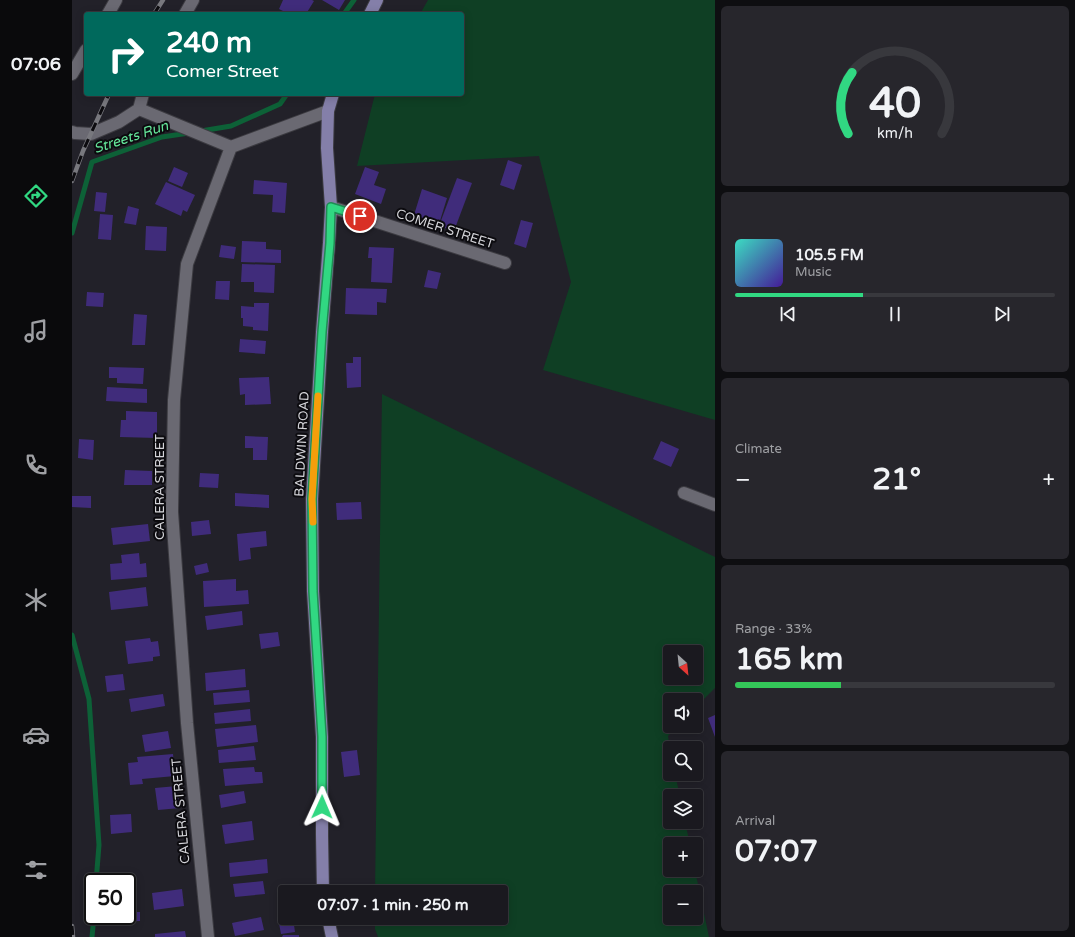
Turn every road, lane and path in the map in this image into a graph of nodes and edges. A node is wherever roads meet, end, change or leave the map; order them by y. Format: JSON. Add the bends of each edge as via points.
{"nodes":[{"id":1,"x":116,"y":0,"type":"edge"},
{"id":2,"x":193,"y":0,"type":"edge"},
{"id":3,"x":377,"y":0,"type":"edge"},
{"id":4,"x":109,"y":12,"type":"edge"},
{"id":5,"x":186,"y":12,"type":"edge"},
{"id":6,"x":371,"y":12,"type":"edge"},
{"id":7,"x":84,"y":53,"type":"edge"},
{"id":8,"x":72,"y":74,"type":"edge"},
{"id":9,"x":143,"y":96,"type":"edge"},
{"id":10,"x":332,"y":96,"type":"edge"},
{"id":11,"x":140,"y":109,"type":"junction"},
{"id":12,"x":328,"y":111,"type":"junction"},
{"id":13,"x":72,"y":132,"type":"edge"},
{"id":14,"x":231,"y":147,"type":"junction"},
{"id":15,"x":331,"y":207,"type":"junction"},
{"id":16,"x":505,"y":263,"type":"dead end"},
{"id":17,"x":684,"y":493,"type":"dead end"},
{"id":18,"x":715,"y":505,"type":"edge"},
{"id":19,"x":323,"y":885,"type":"edge"},
{"id":20,"x":329,"y":925,"type":"edge"},
{"id":21,"x":208,"y":937,"type":"edge"},
{"id":22,"x":332,"y":937,"type":"edge"}],
"edges":[{"from":1,"to":4,"type":"street"},
{"from":2,"to":5,"type":"street"},
{"from":3,"to":6,"type":"main road"},
{"from":7,"to":8,"type":"street"},
{"from":9,"to":11,"type":"street"},
{"from":10,"to":12,"type":"main road","name":"BALDWIN ROAD"},
{"from":11,"to":13,"type":"street","via":[[119,122],[91,134]]},
{"from":11,"to":14,"type":"street"},
{"from":12,"to":14,"type":"street"},
{"from":12,"to":15,"type":"main road","name":"BALDWIN ROAD","via":[[327,148]]},
{"from":14,"to":21,"type":"street","name":"CALERA STREET","via":[[187,264],[174,400],[172,512],[187,723]]},
{"from":15,"to":16,"type":"street","name":"COMER STREET"},
{"from":15,"to":19,"type":"main road","name":"BALDWIN ROAD","via":[[312,499],[313,591],[322,737]]},
{"from":17,"to":18,"type":"street"},
{"from":20,"to":22,"type":"main road"}]}
